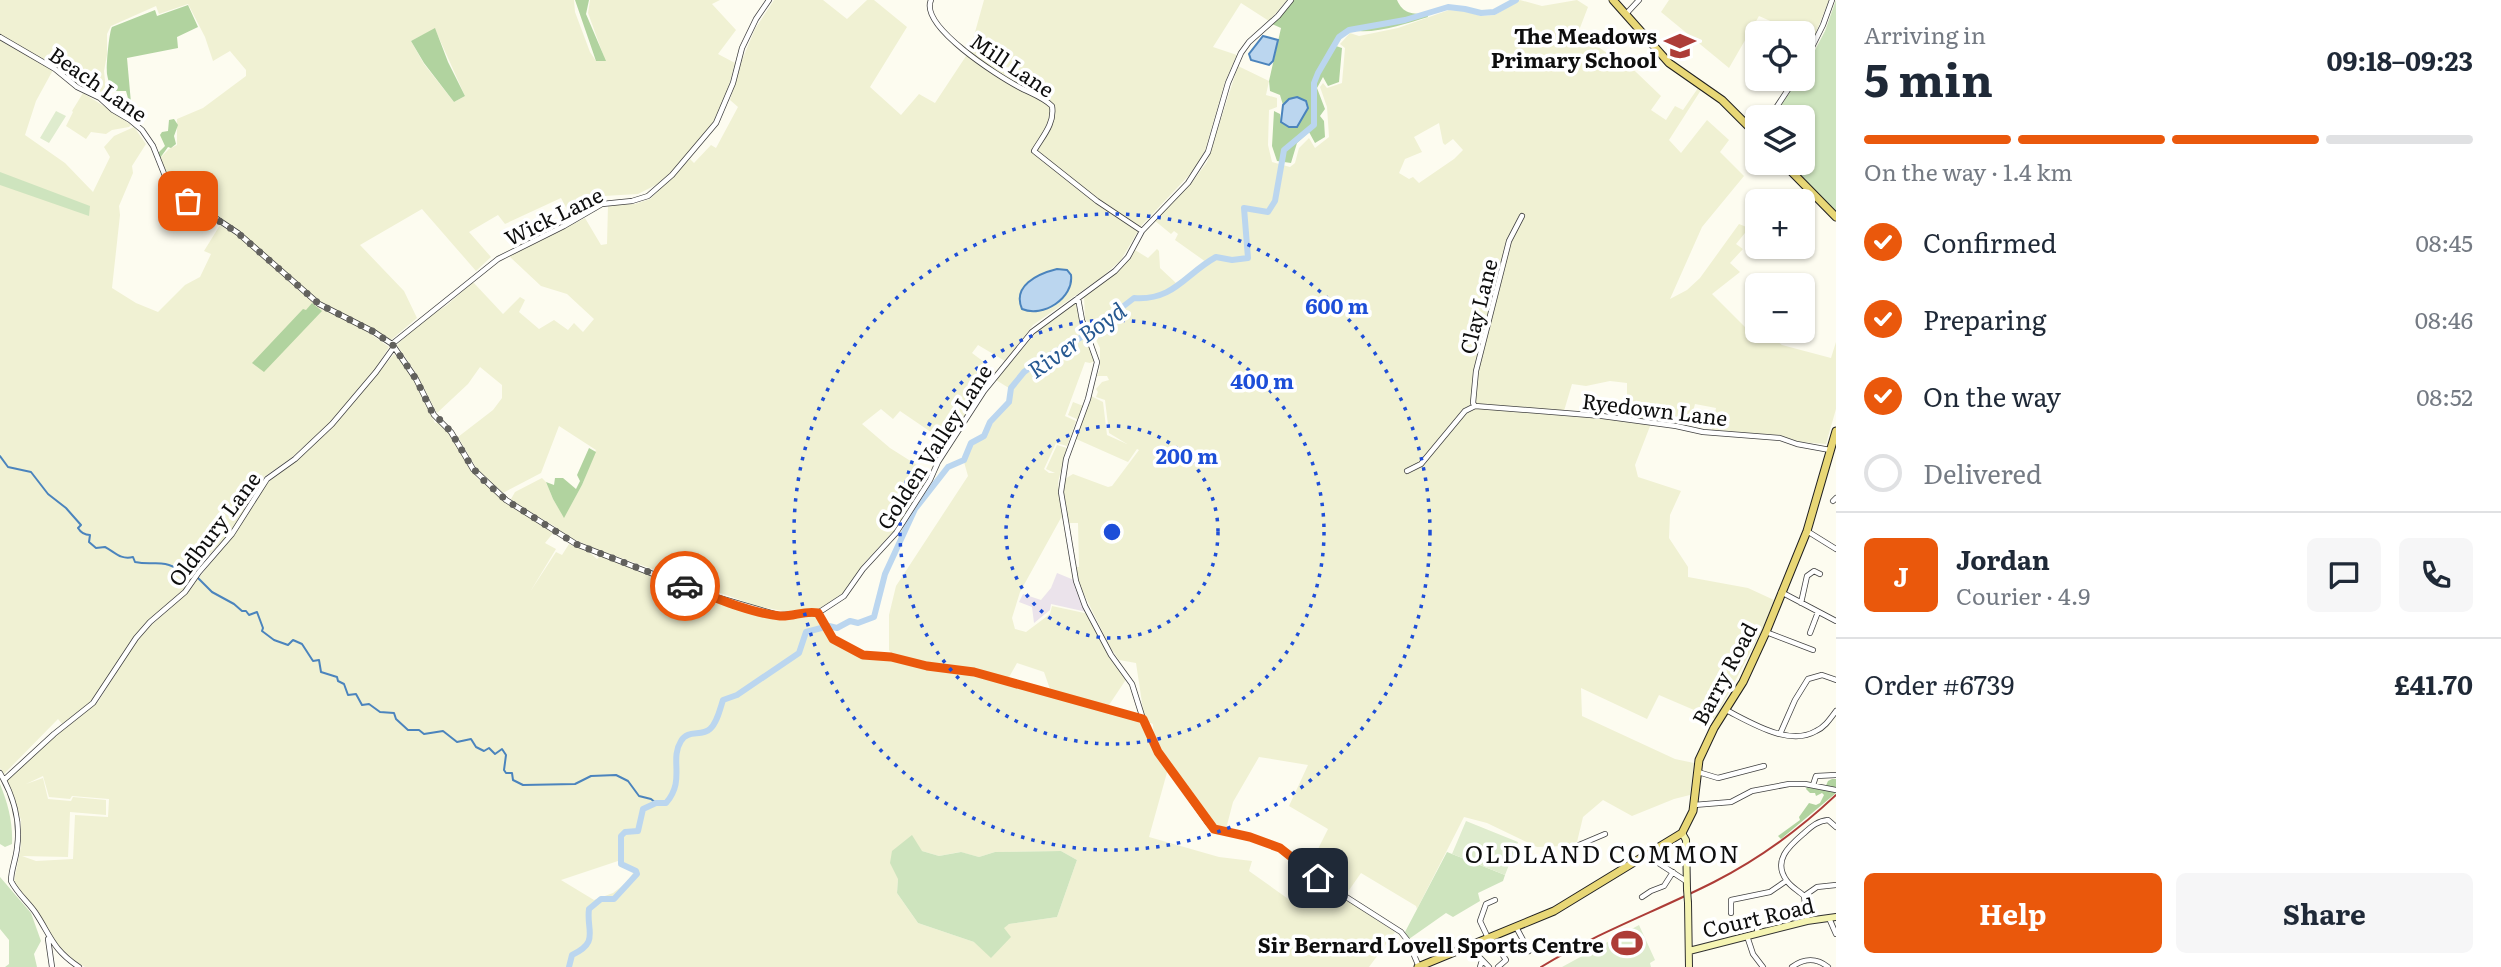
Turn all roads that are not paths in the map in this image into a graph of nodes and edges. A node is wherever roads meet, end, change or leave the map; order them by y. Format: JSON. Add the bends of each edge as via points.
{"nodes":[{"id":1,"x":769,"y":0,"type":"edge"},
{"id":2,"x":931,"y":0,"type":"edge"},
{"id":3,"x":1291,"y":0,"type":"edge"},
{"id":4,"x":1613,"y":0,"type":"edge"},
{"id":5,"x":1639,"y":0,"type":"edge"},
{"id":6,"x":1832,"y":0,"type":"edge"},
{"id":7,"x":1625,"y":15,"type":"junction"},
{"id":8,"x":0,"y":37,"type":"edge"},
{"id":9,"x":1815,"y":41,"type":"edge"},
{"id":10,"x":1745,"y":122,"type":"edge"},
{"id":11,"x":1795,"y":175,"type":"edge"},
{"id":12,"x":1522,"y":216,"type":"dead end"},
{"id":13,"x":1836,"y":217,"type":"edge"},
{"id":14,"x":1142,"y":231,"type":"junction"},
{"id":15,"x":1078,"y":298,"type":"junction"},
{"id":16,"x":393,"y":345,"type":"junction"},
{"id":17,"x":1475,"y":406,"type":"junction"},
{"id":18,"x":1836,"y":431,"type":"edge"},
{"id":19,"x":1829,"y":450,"type":"junction"},
{"id":20,"x":1407,"y":471,"type":"dead end"},
{"id":21,"x":1807,"y":531,"type":"junction"},
{"id":22,"x":1836,"y":549,"type":"edge"},
{"id":23,"x":1820,"y":574,"type":"dead end"},
{"id":24,"x":1781,"y":592,"type":"junction"},
{"id":25,"x":1801,"y":603,"type":"junction"},
{"id":26,"x":1818,"y":612,"type":"junction"},
{"id":27,"x":818,"y":613,"type":"junction"},
{"id":28,"x":1836,"y":621,"type":"edge"},
{"id":29,"x":1766,"y":632,"type":"junction"},
{"id":30,"x":1812,"y":632,"type":"dead end"},
{"id":31,"x":1813,"y":650,"type":"dead end"},
{"id":32,"x":1836,"y":680,"type":"edge"},
{"id":33,"x":1726,"y":710,"type":"junction"},
{"id":34,"x":1836,"y":711,"type":"edge"},
{"id":35,"x":1143,"y":719,"type":"junction"},
{"id":36,"x":1780,"y":734,"type":"junction"},
{"id":37,"x":1760,"y":765,"type":"dead end"},
{"id":38,"x":1697,"y":772,"type":"junction"},
{"id":39,"x":0,"y":773,"type":"edge"},
{"id":40,"x":1836,"y":775,"type":"edge"},
{"id":41,"x":4,"y":780,"type":"junction"},
{"id":42,"x":1813,"y":785,"type":"junction"},
{"id":43,"x":1836,"y":790,"type":"edge"},
{"id":44,"x":1694,"y":805,"type":"junction"},
{"id":45,"x":1836,"y":827,"type":"edge"},
{"id":46,"x":1682,"y":833,"type":"junction"},
{"id":47,"x":1605,"y":834,"type":"dead end"},
{"id":48,"x":1580,"y":845,"type":"dead end"},
{"id":49,"x":1646,"y":855,"type":"junction"},
{"id":50,"x":1673,"y":872,"type":"junction"},
{"id":51,"x":1786,"y":881,"type":"junction"},
{"id":52,"x":1687,"y":885,"type":"junction"},
{"id":53,"x":1836,"y":885,"type":"edge"},
{"id":54,"x":1643,"y":897,"type":"dead end"},
{"id":55,"x":1804,"y":897,"type":"junction"},
{"id":56,"x":1495,"y":900,"type":"dead end"},
{"id":57,"x":1731,"y":914,"type":"dead end"},
{"id":58,"x":1754,"y":918,"type":"dead end"},
{"id":59,"x":1833,"y":918,"type":"edge"},
{"id":60,"x":1807,"y":921,"type":"junction"},
{"id":61,"x":1515,"y":926,"type":"junction"},
{"id":62,"x":1758,"y":934,"type":"junction"},
{"id":63,"x":1836,"y":934,"type":"edge"},
{"id":64,"x":1747,"y":936,"type":"junction"},
{"id":65,"x":48,"y":938,"type":"junction"},
{"id":66,"x":1488,"y":939,"type":"junction"},
{"id":67,"x":1469,"y":946,"type":"junction"},
{"id":68,"x":1529,"y":951,"type":"dead end"},
{"id":69,"x":1689,"y":951,"type":"junction"},
{"id":70,"x":1502,"y":954,"type":"dead end"},
{"id":71,"x":1482,"y":960,"type":"junction"},
{"id":72,"x":1759,"y":966,"type":"edge"},
{"id":73,"x":52,"y":967,"type":"edge"},
{"id":74,"x":79,"y":967,"type":"edge"},
{"id":75,"x":1419,"y":967,"type":"edge"},
{"id":76,"x":1480,"y":967,"type":"edge"},
{"id":77,"x":1489,"y":967,"type":"edge"},
{"id":78,"x":1498,"y":967,"type":"edge"},
{"id":79,"x":1689,"y":967,"type":"edge"},
{"id":80,"x":1792,"y":967,"type":"edge"},
{"id":81,"x":1829,"y":967,"type":"edge"}],
"edges":[{"from":1,"to":16,"type":"street","name":"Wick Lane","via":[[741,48],[716,123],[672,175],[649,196],[602,204],[499,259]]},
{"from":2,"to":14,"type":"street","name":"Mill Lane","via":[[928,9],[933,19],[957,44],[1052,106],[1048,129],[1034,151]]},
{"from":3,"to":14,"type":"street","name":"Golden Valley Lane","via":[[1241,53],[1204,161]]},
{"from":4,"to":7,"type":"main road"},
{"from":5,"to":7,"type":"street"},
{"from":6,"to":9,"type":"street"},
{"from":7,"to":10,"type":"main road","via":[[1669,63]]},
{"from":8,"to":16,"type":"street","name":"Beach Lane","via":[[130,120],[153,146],[169,184],[180,195],[238,233],[319,304]]},
{"from":11,"to":13,"type":"main road"},
{"from":12,"to":17,"type":"street","name":"Clay Lane","via":[[1509,242],[1476,371]]},
{"from":14,"to":15,"type":"street","name":"Golden Valley Lane","via":[[1124,262]]},
{"from":15,"to":27,"type":"street","name":"Golden Valley Lane","via":[[1032,332],[984,391],[896,533],[845,596]]},
{"from":15,"to":35,"type":"street","via":[[1097,356],[1096,374],[1066,459],[1061,492],[1076,582],[1105,645],[1132,684]]},
{"from":16,"to":27,"type":"street","via":[[434,415],[451,432],[480,477],[506,500],[568,540],[760,611],[789,616]]},
{"from":16,"to":41,"type":"street","name":"Oldbury Lane","via":[[339,417],[267,479],[232,534],[177,601],[144,628],[93,703]]},
{"from":17,"to":19,"type":"street","name":"Ryedown Lane","via":[[1780,438]]},
{"from":17,"to":20,"type":"street","via":[[1465,411],[1421,464]]},
{"from":18,"to":19,"type":"main road","name":"Barry Road"},
{"from":19,"to":21,"type":"main road","name":"Barry Road"},
{"from":21,"to":22,"type":"street"},
{"from":21,"to":24,"type":"main road","name":"Barry Road"},
{"from":23,"to":25,"type":"street","via":[[1814,570],[1807,576]]},
{"from":24,"to":25,"type":"street"},
{"from":24,"to":29,"type":"main road","name":"Barry Road"},
{"from":25,"to":26,"type":"street"},
{"from":26,"to":28,"type":"street"},
{"from":26,"to":30,"type":"street"},
{"from":27,"to":35,"type":"street","via":[[833,639],[863,655],[974,672]]},
{"from":29,"to":31,"type":"street"},
{"from":29,"to":33,"type":"main road","name":"Barry Road"},
{"from":32,"to":36,"type":"street","via":[[1822,675],[1808,679]]},
{"from":33,"to":36,"type":"street"},
{"from":33,"to":38,"type":"main road","name":"Barry Road","via":[[1705,744]]},
{"from":34,"to":36,"type":"street","via":[[1812,733]]},
{"from":35,"to":75,"type":"street","via":[[1158,752],[1214,829],[1265,842],[1293,857],[1401,932]]},
{"from":37,"to":38,"type":"street","via":[[1718,778]]},
{"from":38,"to":44,"type":"main road","name":"Barry Road"},
{"from":39,"to":41,"type":"street"},
{"from":40,"to":42,"type":"street","via":[[1816,776]]},
{"from":41,"to":65,"type":"street","via":[[18,830],[11,881]]},
{"from":42,"to":43,"type":"street"},
{"from":42,"to":44,"type":"street","via":[[1762,788],[1731,802]]},
{"from":44,"to":46,"type":"main road","name":"Barry Road"},
{"from":45,"to":51,"type":"street","via":[[1828,820],[1820,821],[1788,846],[1782,864]]},
{"from":46,"to":49,"type":"main road"},
{"from":46,"to":52,"type":"street"},
{"from":47,"to":48,"type":"street"},
{"from":49,"to":50,"type":"street"},
{"from":49,"to":61,"type":"main road","via":[[1554,911]]},
{"from":50,"to":52,"type":"street"},
{"from":50,"to":54,"type":"street","via":[[1664,886]]},
{"from":51,"to":55,"type":"street"},
{"from":51,"to":57,"type":"street","via":[[1770,892],[1731,900]]},
{"from":52,"to":69,"type":"street","bridge":true},
{"from":53,"to":55,"type":"street","via":[[1816,887]]},
{"from":55,"to":60,"type":"street"},
{"from":56,"to":66,"type":"street","via":[[1486,904],[1480,921]]},
{"from":58,"to":62,"type":"street"},
{"from":59,"to":60,"type":"street","name":"Court Road"},
{"from":59,"to":63,"type":"street"},
{"from":60,"to":62,"type":"street","name":"Court Road"},
{"from":61,"to":66,"type":"main road"},
{"from":61,"to":68,"type":"street"},
{"from":62,"to":64,"type":"street","name":"Court Road"},
{"from":64,"to":69,"type":"street","name":"Court Road"},
{"from":64,"to":72,"type":"street"},
{"from":65,"to":73,"type":"street"},
{"from":65,"to":74,"type":"street"},
{"from":66,"to":67,"type":"main road"},
{"from":67,"to":71,"type":"street"},
{"from":67,"to":75,"type":"main road"},
{"from":69,"to":79,"type":"street"},
{"from":70,"to":78,"type":"street","via":[[1506,960]]},
{"from":71,"to":76,"type":"street"},
{"from":71,"to":77,"type":"street"},
{"from":80,"to":81,"type":"street","via":[[1809,960]]}]}
